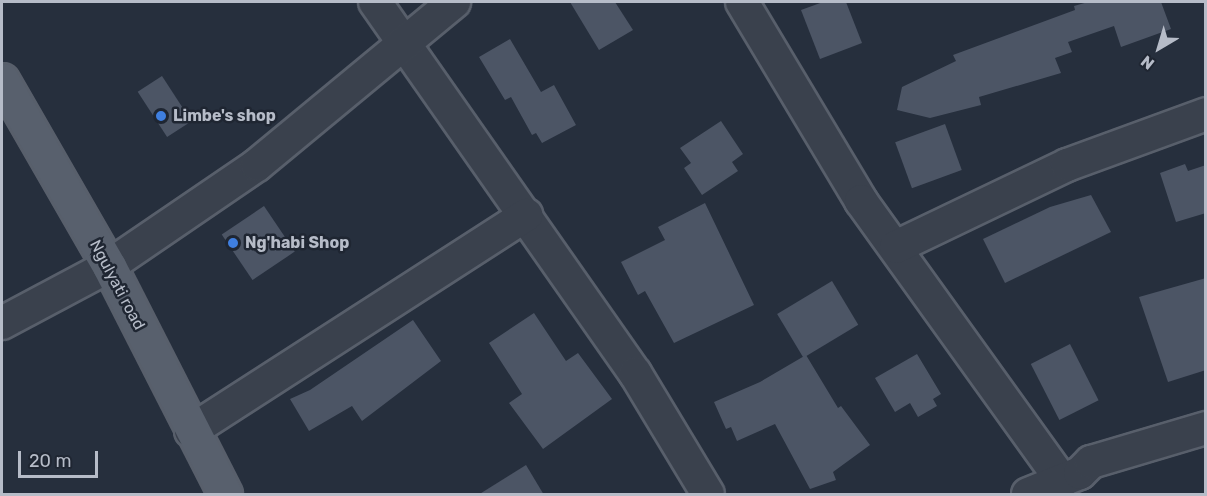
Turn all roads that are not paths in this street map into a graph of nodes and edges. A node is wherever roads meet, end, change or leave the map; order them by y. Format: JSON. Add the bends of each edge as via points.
{"nodes":[{"id":1,"x":375,"y":2,"type":"edge"},
{"id":2,"x":454,"y":2,"type":"edge"},
{"id":3,"x":742,"y":2,"type":"edge"},
{"id":4,"x":400,"y":43,"type":"junction"},
{"id":5,"x":2,"y":80,"type":"edge"},
{"id":6,"x":1206,"y":114,"type":"edge"},
{"id":7,"x":526,"y":214,"type":"junction"},
{"id":8,"x":896,"y":247,"type":"junction"},
{"id":9,"x":109,"y":266,"type":"junction"},
{"id":10,"x":2,"y":323,"type":"edge"},
{"id":11,"x":1206,"y":428,"type":"edge"},
{"id":12,"x":191,"y":431,"type":"junction"},
{"id":13,"x":1062,"y":481,"type":"junction"},
{"id":14,"x":225,"y":495,"type":"edge"},
{"id":15,"x":708,"y":495,"type":"edge"},
{"id":16,"x":1028,"y":495,"type":"edge"}],
"edges":[{"from":1,"to":4,"type":"street"},
{"from":2,"to":4,"type":"street"},
{"from":3,"to":8,"type":"street","via":[[861,201]]},
{"from":4,"to":7,"type":"street"},
{"from":4,"to":9,"type":"street","via":[[257,165]]},
{"from":5,"to":9,"type":"main road","name":"Ngulyati road"},
{"from":6,"to":8,"type":"street","via":[[1067,165]]},
{"from":7,"to":12,"type":"street"},
{"from":7,"to":15,"type":"street","via":[[634,373]]},
{"from":8,"to":13,"type":"street"},
{"from":9,"to":10,"type":"street"},
{"from":9,"to":12,"type":"main road","name":"Ngulyati road"},
{"from":11,"to":13,"type":"street","via":[[1091,462],[1080,473]]},
{"from":12,"to":14,"type":"main road","name":"Ngulyati road"},
{"from":13,"to":16,"type":"street"}]}
